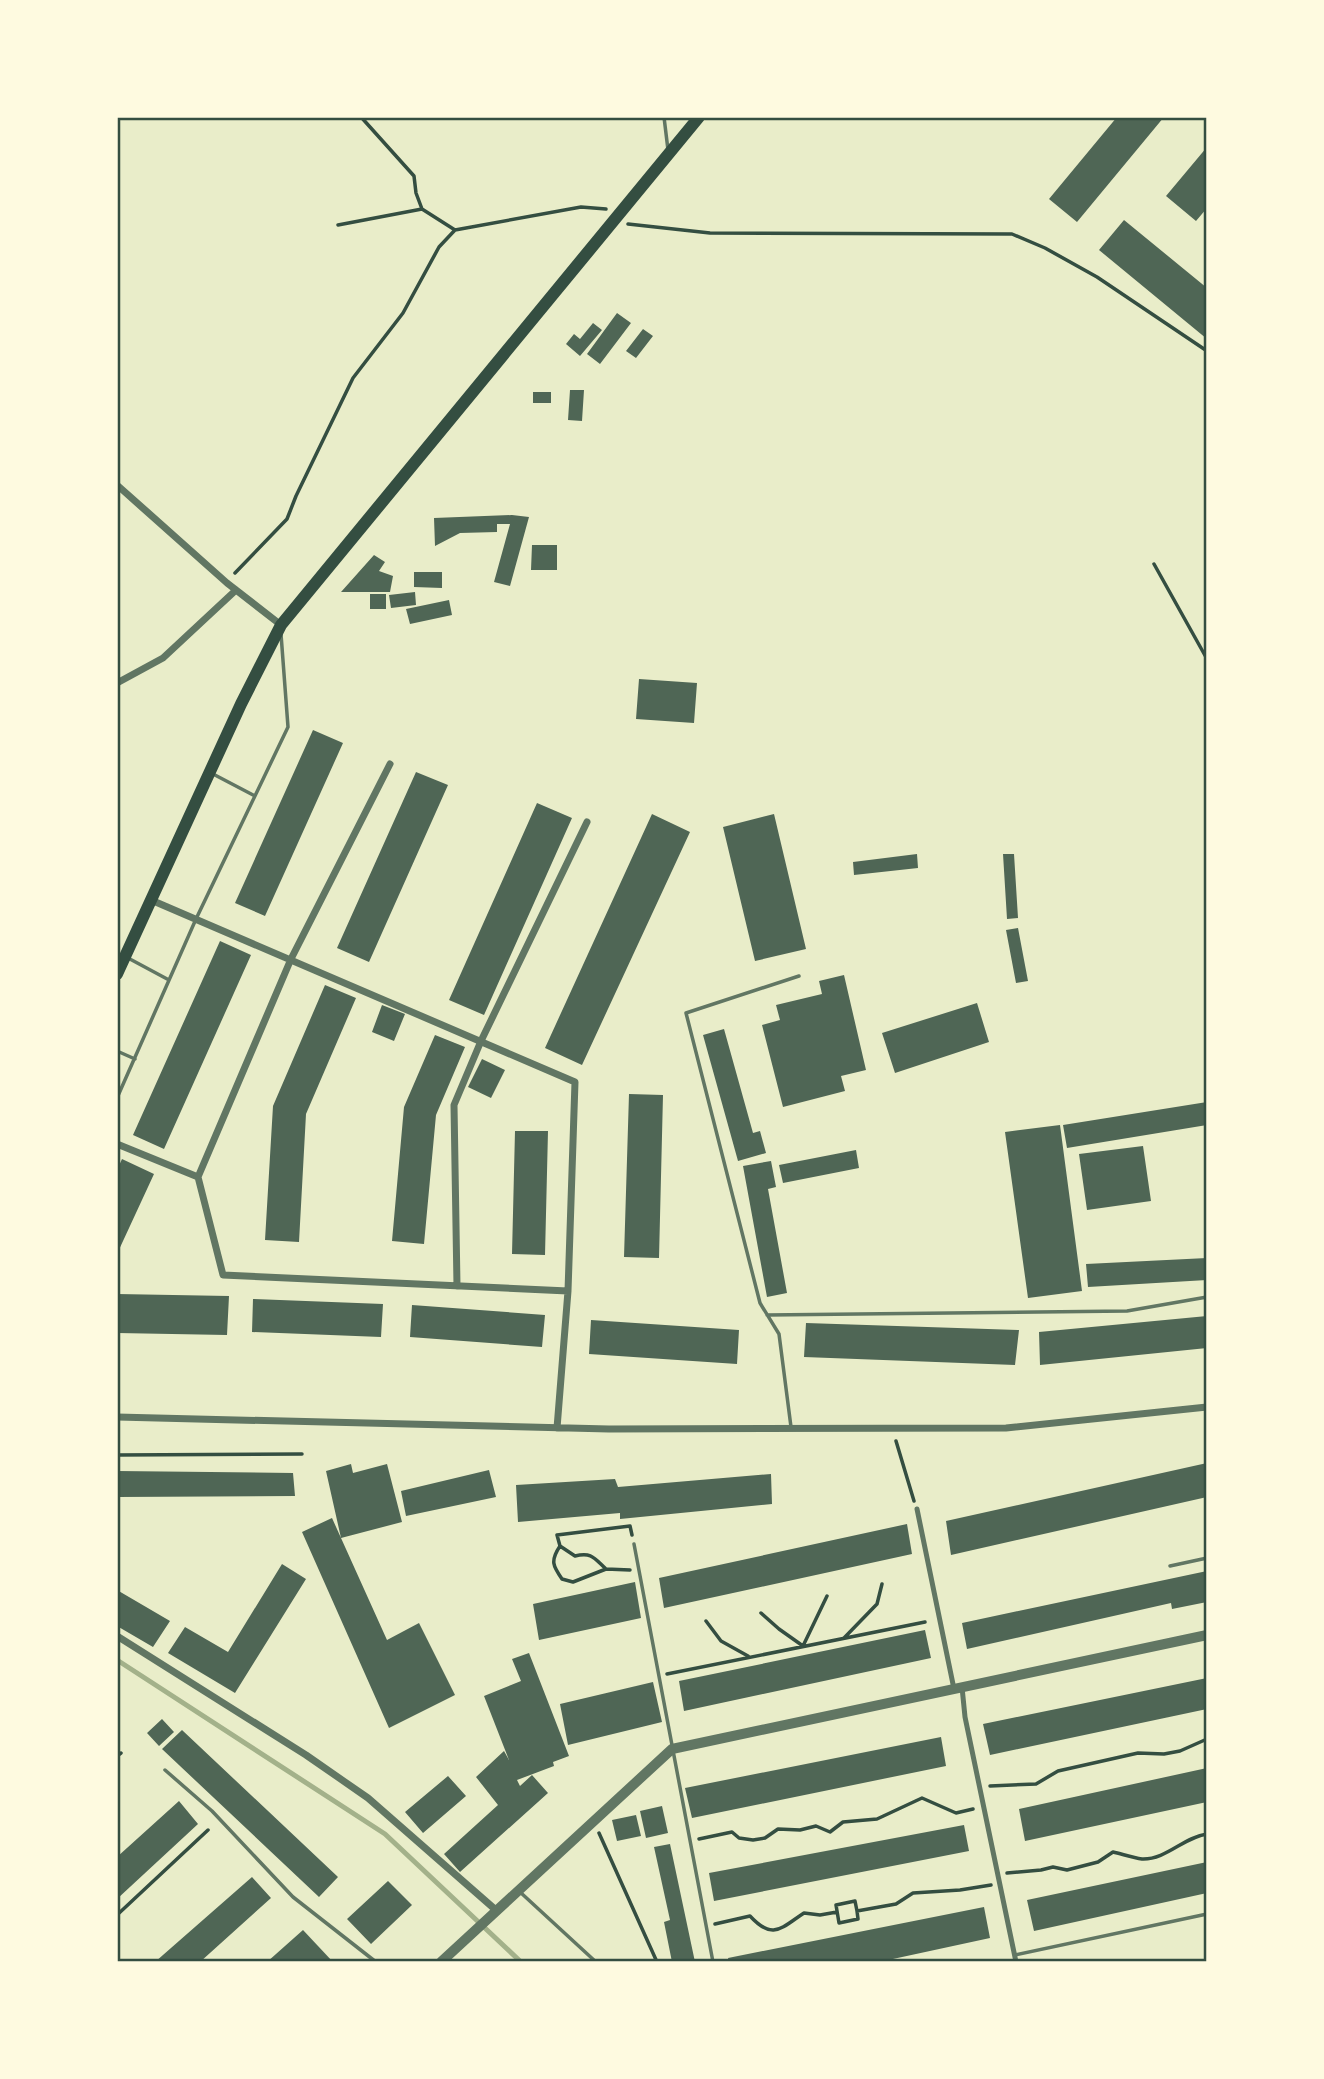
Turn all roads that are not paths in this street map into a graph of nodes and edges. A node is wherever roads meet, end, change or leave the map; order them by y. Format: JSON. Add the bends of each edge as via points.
{"nodes":[{"id":1,"x":664,"y":117,"type":"edge"},
{"id":2,"x":699,"y":117,"type":"edge"},
{"id":3,"x":668,"y":155,"type":"junction"},
{"id":4,"x":117,"y":485,"type":"edge"},
{"id":5,"x":236,"y":590,"type":"junction"},
{"id":6,"x":281,"y":625,"type":"junction"},
{"id":7,"x":117,"y":684,"type":"edge"},
{"id":8,"x":390,"y":764,"type":"dead end"},
{"id":9,"x":209,"y":772,"type":"junction"},
{"id":10,"x":255,"y":796,"type":"junction"},
{"id":11,"x":587,"y":822,"type":"dead end"},
{"id":12,"x":152,"y":900,"type":"junction"},
{"id":13,"x":196,"y":919,"type":"junction"},
{"id":14,"x":125,"y":957,"type":"junction"},
{"id":15,"x":290,"y":959,"type":"junction"},
{"id":16,"x":117,"y":974,"type":"edge"},
{"id":17,"x":799,"y":976,"type":"dead end"},
{"id":18,"x":169,"y":980,"type":"junction"},
{"id":19,"x":481,"y":1041,"type":"junction"},
{"id":20,"x":117,"y":1051,"type":"edge"},
{"id":21,"x":135,"y":1059,"type":"junction"},
{"id":22,"x":117,"y":1098,"type":"edge"},
{"id":23,"x":117,"y":1144,"type":"edge"},
{"id":24,"x":198,"y":1177,"type":"junction"},
{"id":25,"x":457,"y":1286,"type":"junction"},
{"id":26,"x":568,"y":1292,"type":"junction"},
{"id":27,"x":1207,"y":1297,"type":"edge"},
{"id":28,"x":767,"y":1315,"type":"junction"},
{"id":29,"x":1207,"y":1408,"type":"edge"},
{"id":30,"x":117,"y":1417,"type":"edge"},
{"id":31,"x":557,"y":1428,"type":"junction"},
{"id":32,"x":791,"y":1429,"type":"junction"},
{"id":33,"x":917,"y":1509,"type":"road end"},
{"id":34,"x":634,"y":1544,"type":"road end"},
{"id":35,"x":1207,"y":1558,"type":"edge"},
{"id":36,"x":1170,"y":1566,"type":"dead end"},
{"id":37,"x":1207,"y":1635,"type":"edge"},
{"id":38,"x":117,"y":1636,"type":"edge"},
{"id":39,"x":958,"y":1688,"type":"junction"},
{"id":40,"x":672,"y":1749,"type":"junction"},
{"id":41,"x":165,"y":1770,"type":"dead end"},
{"id":42,"x":518,"y":1891,"type":"junction"},
{"id":43,"x":497,"y":1911,"type":"junction"},
{"id":44,"x":1207,"y":1914,"type":"edge"},
{"id":45,"x":1016,"y":1958,"type":"edge"},
{"id":46,"x":376,"y":1962,"type":"edge"},
{"id":47,"x":441,"y":1962,"type":"edge"},
{"id":48,"x":596,"y":1962,"type":"edge"},
{"id":49,"x":713,"y":1962,"type":"edge"}],
"edges":[{"from":1,"to":3,"type":"lane"},
{"from":2,"to":3,"type":"highway"},
{"from":3,"to":6,"type":"highway"},
{"from":4,"to":5,"type":"street"},
{"from":5,"to":6,"type":"street"},
{"from":5,"to":7,"type":"street","via":[[163,658]]},
{"from":6,"to":9,"type":"highway"},
{"from":6,"to":10,"type":"lane","via":[[288,727]]},
{"from":8,"to":15,"type":"street"},
{"from":9,"to":10,"type":"lane"},
{"from":9,"to":12,"type":"highway"},
{"from":10,"to":13,"type":"lane"},
{"from":11,"to":19,"type":"street"},
{"from":12,"to":13,"type":"street"},
{"from":12,"to":14,"type":"highway"},
{"from":13,"to":15,"type":"street"},
{"from":13,"to":18,"type":"lane"},
{"from":14,"to":16,"type":"highway"},
{"from":14,"to":18,"type":"lane"},
{"from":15,"to":19,"type":"street"},
{"from":15,"to":24,"type":"street"},
{"from":17,"to":28,"type":"lane","via":[[686,1013],[760,1303]]},
{"from":18,"to":21,"type":"lane"},
{"from":19,"to":25,"type":"street","via":[[454,1105]]},
{"from":19,"to":26,"type":"street","via":[[575,1082]]},
{"from":20,"to":21,"type":"lane"},
{"from":21,"to":22,"type":"lane"},
{"from":23,"to":24,"type":"street"},
{"from":24,"to":25,"type":"street","via":[[223,1275]]},
{"from":25,"to":26,"type":"street"},
{"from":26,"to":31,"type":"street"},
{"from":27,"to":28,"type":"lane","via":[[1126,1311]]},
{"from":28,"to":32,"type":"lane","via":[[779,1335]]},
{"from":29,"to":32,"type":"street","via":[[1006,1429]]},
{"from":30,"to":31,"type":"street"},
{"from":31,"to":32,"type":"street"},
{"from":33,"to":39,"type":"street"},
{"from":34,"to":40,"type":"lane"},
{"from":35,"to":36,"type":"lane"},
{"from":37,"to":39,"type":"street"},
{"from":38,"to":43,"type":"street","via":[[368,1798]]},
{"from":39,"to":40,"type":"street"},
{"from":39,"to":45,"type":"street"},
{"from":40,"to":42,"type":"street"},
{"from":40,"to":49,"type":"lane"},
{"from":41,"to":46,"type":"lane","via":[[212,1811],[293,1897]]},
{"from":42,"to":43,"type":"street"},
{"from":42,"to":48,"type":"lane"},
{"from":43,"to":47,"type":"street"},
{"from":44,"to":45,"type":"lane"}]}
